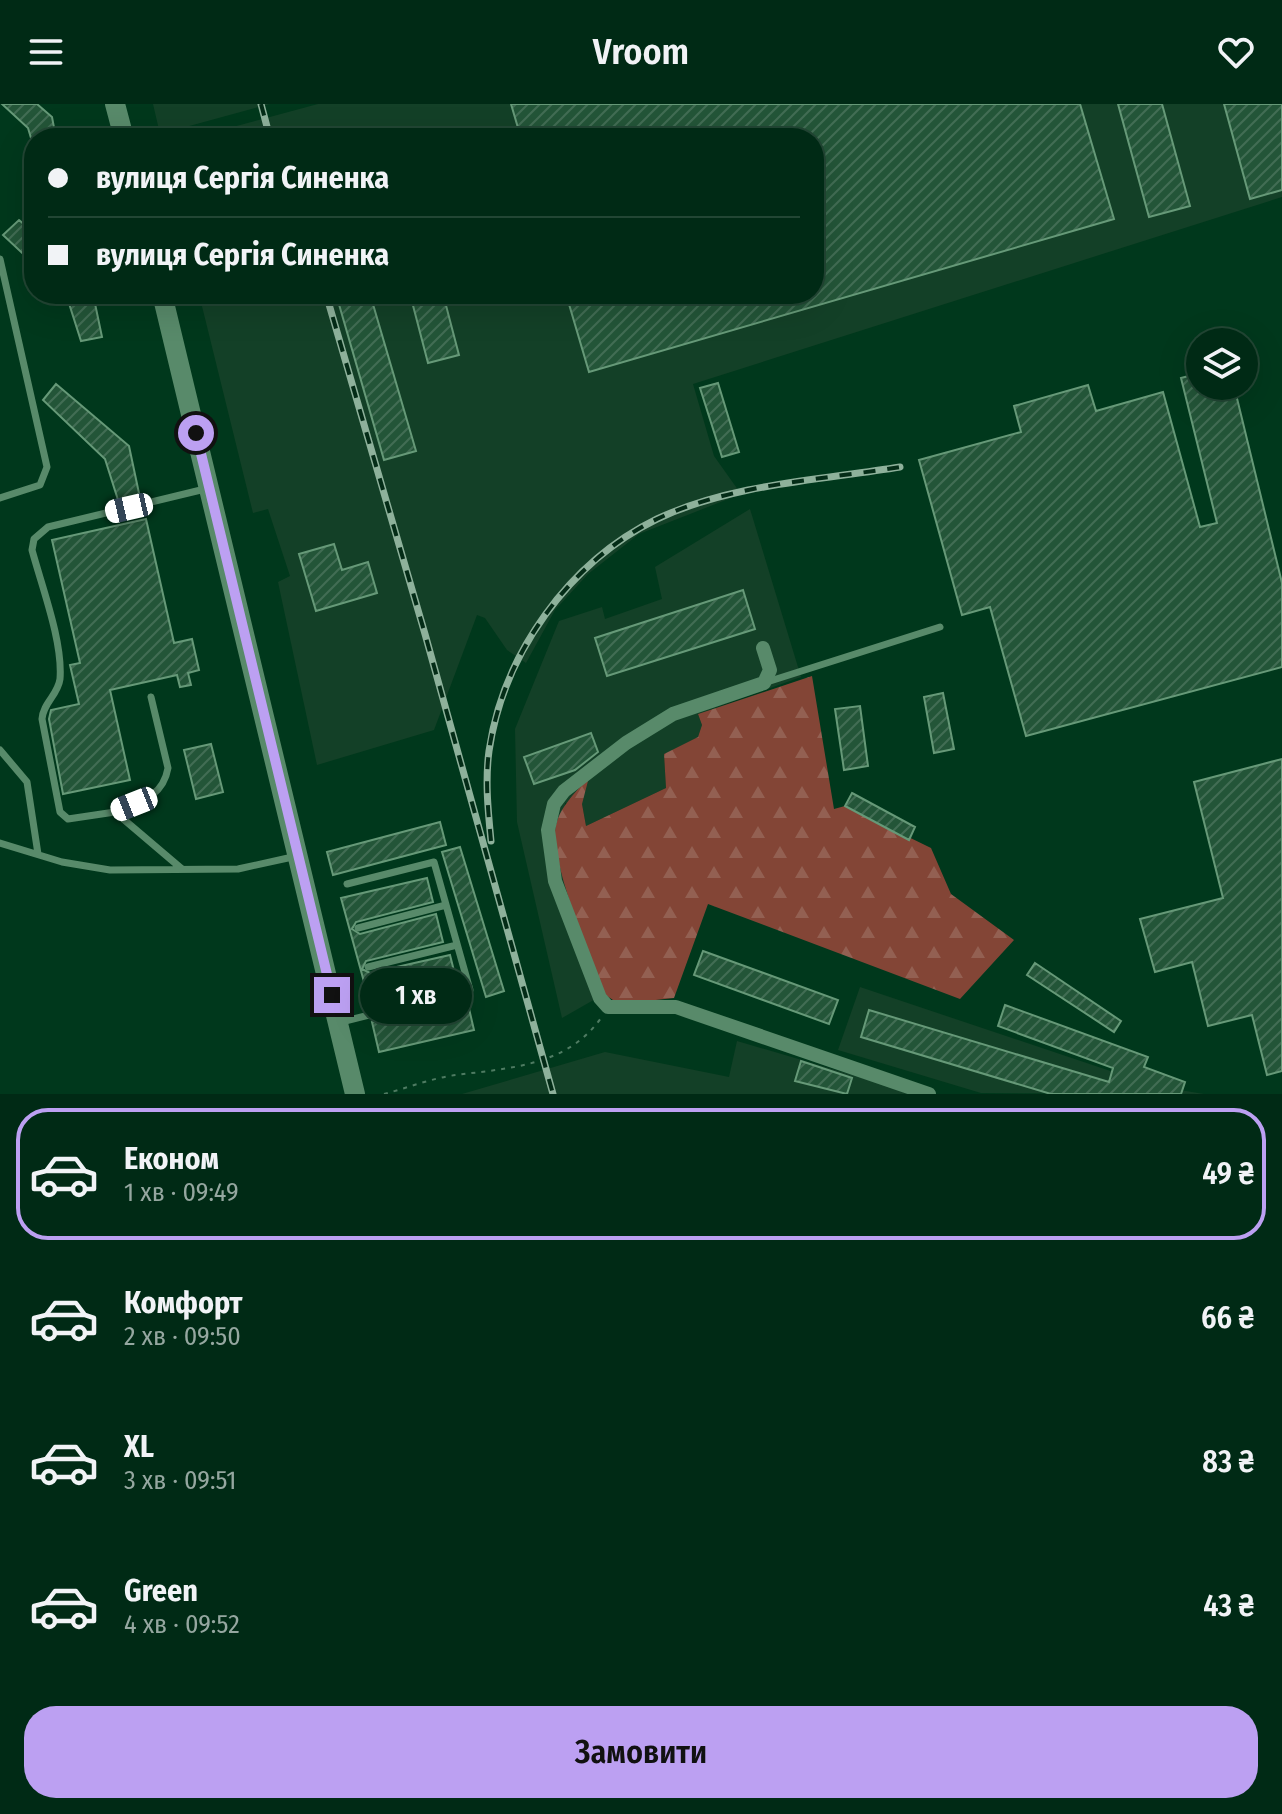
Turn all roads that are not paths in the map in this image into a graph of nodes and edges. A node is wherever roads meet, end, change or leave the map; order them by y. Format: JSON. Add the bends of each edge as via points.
{"nodes":[{"id":1,"x":115,"y":104,"type":"edge"},
{"id":2,"x":121,"y":128,"type":"edge"},
{"id":3,"x":0,"y":259,"type":"edge"},
{"id":4,"x":164,"y":304,"type":"edge"},
{"id":5,"x":209,"y":489,"type":"junction"},
{"id":6,"x":0,"y":498,"type":"edge"},
{"id":7,"x":940,"y":627,"type":"dead end"},
{"id":8,"x":763,"y":648,"type":"dead end"},
{"id":9,"x":764,"y":683,"type":"junction"},
{"id":10,"x":151,"y":697,"type":"dead end"},
{"id":11,"x":0,"y":750,"type":"edge"},
{"id":12,"x":115,"y":812,"type":"junction"},
{"id":13,"x":0,"y":843,"type":"edge"},
{"id":14,"x":38,"y":854,"type":"junction"},
{"id":15,"x":299,"y":855,"type":"junction"},
{"id":16,"x":182,"y":869,"type":"junction"},
{"id":17,"x":347,"y":884,"type":"dead end"},
{"id":18,"x":446,"y":905,"type":"junction"},
{"id":19,"x":358,"y":928,"type":"dead end"},
{"id":20,"x":457,"y":945,"type":"junction"},
{"id":21,"x":368,"y":967,"type":"dead end"},
{"id":22,"x":339,"y":1023,"type":"junction"},
{"id":23,"x":355,"y":1094,"type":"edge"},
{"id":24,"x":929,"y":1094,"type":"edge"}],
"edges":[{"from":1,"to":2,"type":"street"},
{"from":3,"to":6,"type":"lane","via":[[47,467],[40,485]]},
{"from":4,"to":5,"type":"street"},
{"from":5,"to":12,"type":"lane","via":[[48,527],[34,539],[32,550],[60,668],[58,688],[42,719],[58,806],[68,819]]},
{"from":5,"to":15,"type":"street"},
{"from":7,"to":9,"type":"lane"},
{"from":8,"to":9,"type":"street","via":[[770,670]]},
{"from":9,"to":24,"type":"street","via":[[673,714],[626,743],[554,804],[548,830],[555,881],[600,998],[616,1010],[676,1007]]},
{"from":10,"to":12,"type":"lane","via":[[166,779],[153,796]]},
{"from":11,"to":14,"type":"lane","via":[[27,782]]},
{"from":12,"to":16,"type":"lane"},
{"from":13,"to":14,"type":"lane"},
{"from":14,"to":16,"type":"lane","via":[[110,870]]},
{"from":15,"to":16,"type":"lane","via":[[238,869]]},
{"from":15,"to":22,"type":"street"},
{"from":17,"to":18,"type":"lane","via":[[434,862]]},
{"from":18,"to":19,"type":"lane"},
{"from":18,"to":20,"type":"lane"},
{"from":20,"to":21,"type":"lane"},
{"from":20,"to":22,"type":"lane","via":[[470,990]]},
{"from":22,"to":23,"type":"street"}]}
